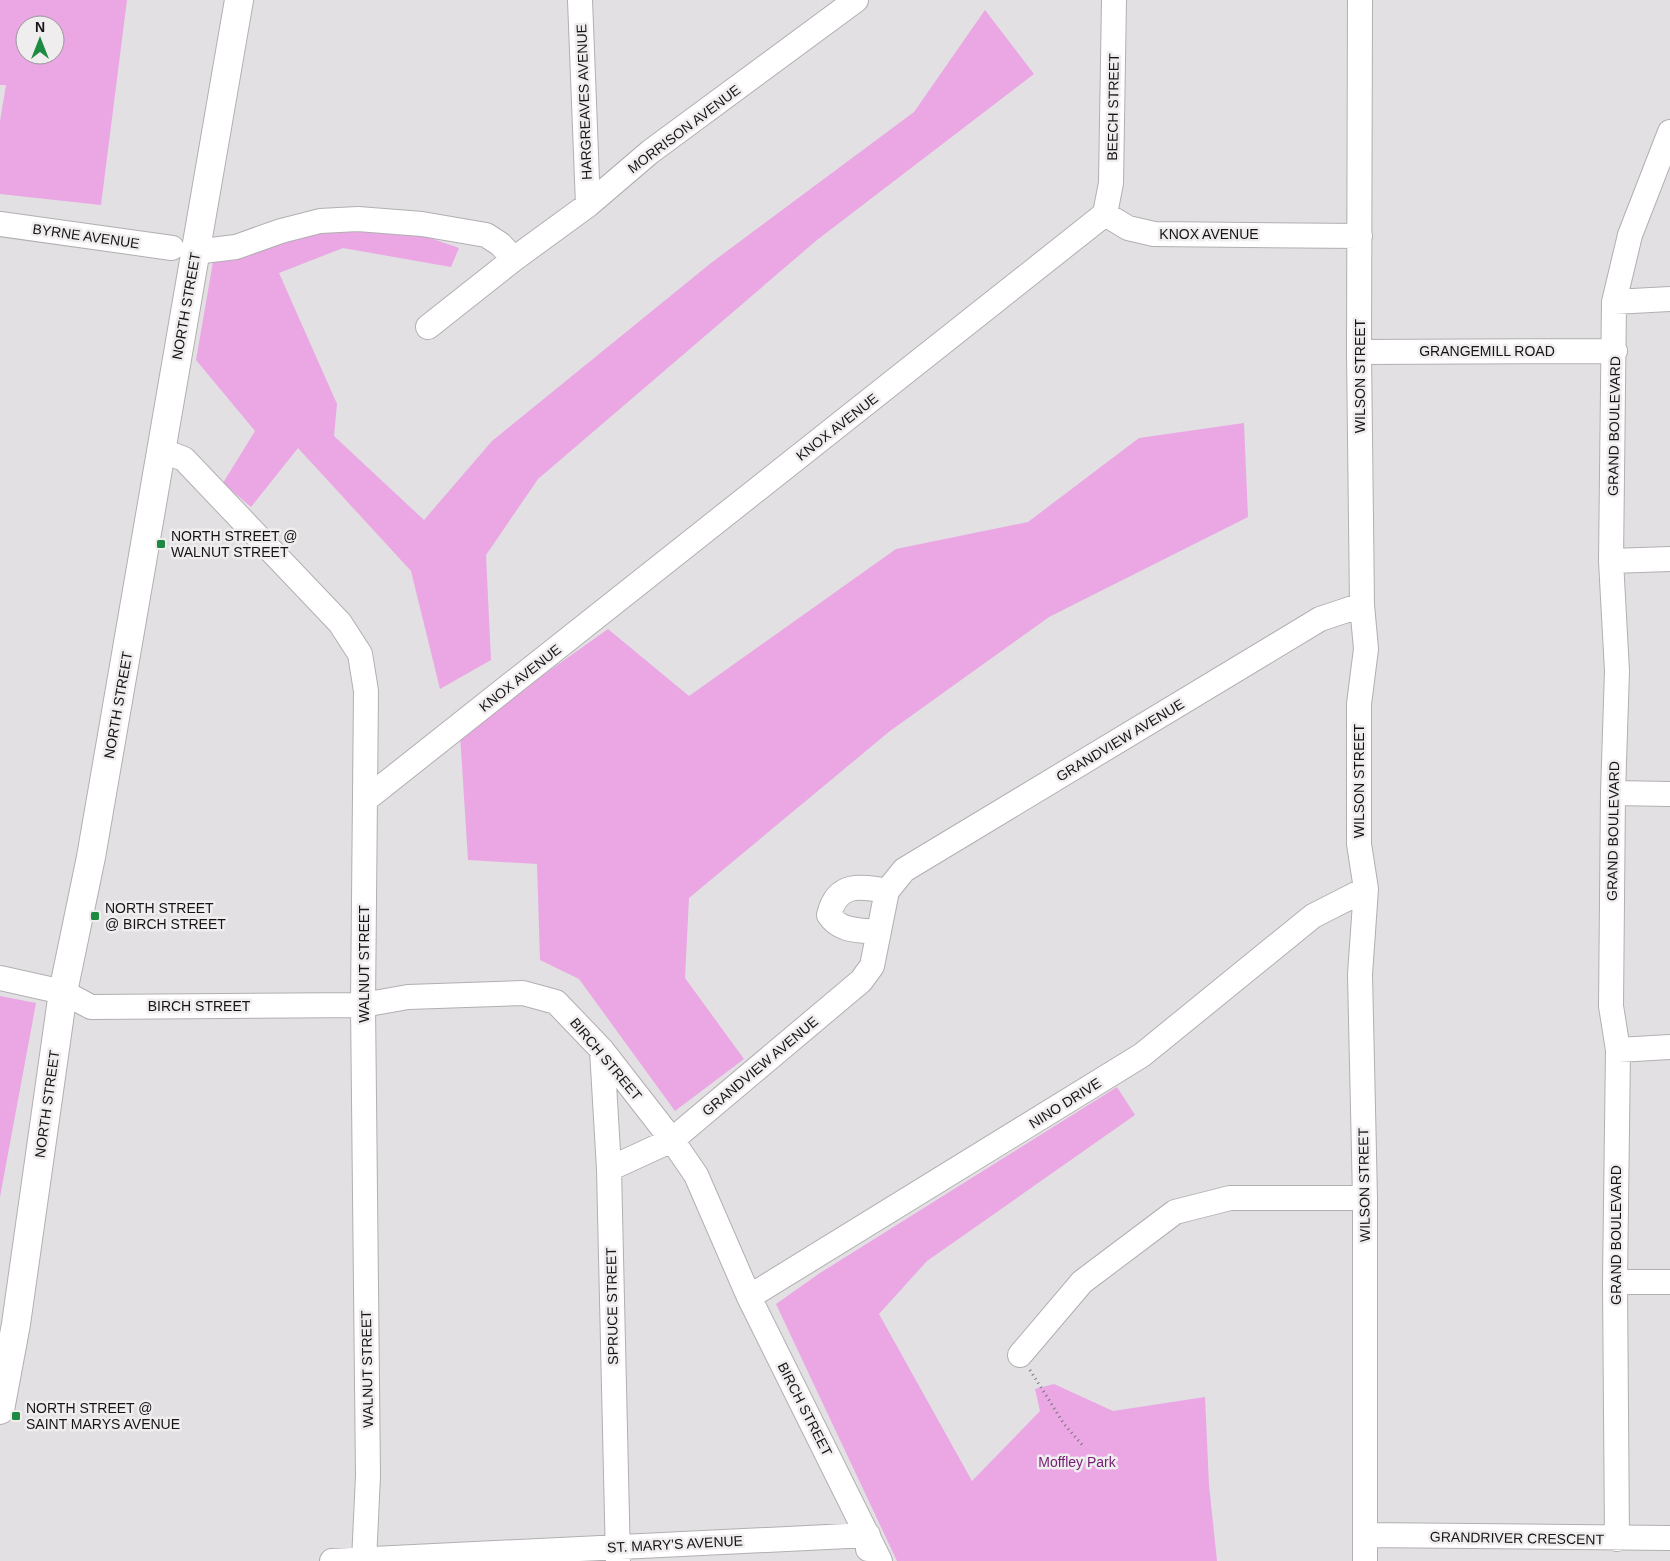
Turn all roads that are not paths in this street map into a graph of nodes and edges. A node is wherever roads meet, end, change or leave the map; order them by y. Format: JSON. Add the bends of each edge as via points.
{"nodes":[{"id":1,"x":239,"y":0,"type":"edge"},
{"id":2,"x":580,"y":0,"type":"edge"},
{"id":3,"x":856,"y":0,"type":"edge"},
{"id":4,"x":1114,"y":0,"type":"edge"},
{"id":5,"x":1360,"y":0,"type":"edge"},
{"id":6,"x":1670,"y":132,"type":"edge"},
{"id":7,"x":588,"y":205,"type":"junction"},
{"id":8,"x":1105,"y":214,"type":"junction"},
{"id":9,"x":0,"y":224,"type":"edge"},
{"id":10,"x":1360,"y":236,"type":"junction"},
{"id":11,"x":183,"y":250,"type":"junction"},
{"id":12,"x":514,"y":259,"type":"junction"},
{"id":13,"x":1670,"y":299,"type":"edge"},
{"id":14,"x":1614,"y":302,"type":"junction"},
{"id":15,"x":428,"y":326,"type":"dead end"},
{"id":16,"x":1615,"y":351,"type":"junction"},
{"id":17,"x":1360,"y":352,"type":"junction"},
{"id":18,"x":162,"y":450,"type":"junction"},
{"id":19,"x":1670,"y":559,"type":"edge"},
{"id":20,"x":1611,"y":561,"type":"junction"},
{"id":21,"x":1362,"y":605,"type":"junction"},
{"id":22,"x":1613,"y":793,"type":"junction"},
{"id":23,"x":1670,"y":794,"type":"edge"},
{"id":24,"x":365,"y":800,"type":"junction"},
{"id":25,"x":1366,"y":889,"type":"junction"},
{"id":26,"x":887,"y":891,"type":"junction"},
{"id":27,"x":878,"y":932,"type":"junction"},
{"id":28,"x":0,"y":978,"type":"edge"},
{"id":29,"x":63,"y":992,"type":"junction"},
{"id":30,"x":363,"y":1005,"type":"junction"},
{"id":31,"x":1670,"y":1047,"type":"edge"},
{"id":32,"x":602,"y":1050,"type":"junction"},
{"id":33,"x":1618,"y":1050,"type":"junction"},
{"id":34,"x":672,"y":1140,"type":"junction"},
{"id":35,"x":609,"y":1170,"type":"junction"},
{"id":36,"x":1365,"y":1198,"type":"junction"},
{"id":37,"x":1615,"y":1282,"type":"junction"},
{"id":38,"x":1670,"y":1282,"type":"edge"},
{"id":39,"x":749,"y":1297,"type":"junction"},
{"id":40,"x":8,"y":1323,"type":"edge"},
{"id":41,"x":1020,"y":1355,"type":"road end"},
{"id":42,"x":0,"y":1410,"type":"edge"},
{"id":43,"x":868,"y":1535,"type":"junction"},
{"id":44,"x":1365,"y":1536,"type":"junction"},
{"id":45,"x":1670,"y":1538,"type":"edge"},
{"id":46,"x":1617,"y":1539,"type":"junction"},
{"id":47,"x":618,"y":1554,"type":"edge"},
{"id":48,"x":363,"y":1560,"type":"edge"},
{"id":49,"x":332,"y":1561,"type":"edge"},
{"id":50,"x":868,"y":1561,"type":"edge"},
{"id":51,"x":880,"y":1561,"type":"edge"},
{"id":52,"x":1365,"y":1561,"type":"edge"}],
"edges":[{"from":1,"to":11,"type":"main road","name":"NORTH STREET"},
{"from":2,"to":7,"type":"street","name":"HARGREAVES AVENUE"},
{"from":3,"to":7,"type":"street","name":"MORRISON AVENUE","via":[[650,152]]},
{"from":4,"to":8,"type":"street","name":"BEECH STREET","via":[[1112,183]]},
{"from":5,"to":10,"type":"street","name":"WILSON STREET"},
{"from":6,"to":14,"type":"street","name":"GRAND BOULEVARD","via":[[1630,235]]},
{"from":7,"to":12,"type":"street","name":"MORRISON AVENUE"},
{"from":8,"to":10,"type":"street","name":"KNOX AVENUE","via":[[1128,228],[1154,234]]},
{"from":8,"to":24,"type":"street","name":"KNOX AVENUE"},
{"from":9,"to":11,"type":"street","name":"BYRNE AVENUE"},
{"from":10,"to":17,"type":"street","name":"WILSON STREET"},
{"from":11,"to":12,"type":"street","via":[[236,247],[320,221],[358,219],[422,224],[486,235]]},
{"from":11,"to":18,"type":"main road","name":"NORTH STREET"},
{"from":12,"to":15,"type":"street","name":"MORRISON AVENUE"},
{"from":13,"to":14,"type":"street"},
{"from":14,"to":16,"type":"street","name":"GRAND BOULEVARD"},
{"from":16,"to":17,"type":"street","name":"GRANGEMILL ROAD"},
{"from":16,"to":20,"type":"street","name":"GRAND BOULEVARD"},
{"from":17,"to":21,"type":"street","name":"WILSON STREET"},
{"from":18,"to":24,"type":"street","name":"WALNUT STREET","via":[[184,458],[340,623],[360,654],[366,691]]},
{"from":18,"to":29,"type":"main road","name":"NORTH STREET","via":[[92,858]]},
{"from":19,"to":20,"type":"street"},
{"from":20,"to":22,"type":"street","name":"GRAND BOULEVARD","via":[[1618,671]]},
{"from":21,"to":25,"type":"street","name":"WILSON STREET","via":[[1366,650],[1359,704],[1360,844]]},
{"from":21,"to":26,"type":"street","name":"GRANDVIEW AVENUE","via":[[1320,619],[904,870]]},
{"from":22,"to":23,"type":"street"},
{"from":22,"to":33,"type":"street","name":"GRAND BOULEVARD","via":[[1611,1006]]},
{"from":24,"to":30,"type":"street","name":"WALNUT STREET"},
{"from":25,"to":36,"type":"street","name":"WILSON STREET","via":[[1360,974]]},
{"from":25,"to":39,"type":"street","name":"NINO DRIVE","via":[[1313,916],[1142,1055]]},
{"from":26,"to":27,"type":"street","name":"GRANDVIEW AVENUE"},
{"from":26,"to":27,"type":"street","via":[[866,887],[846,889],[832,902],[829,915],[842,928]]},
{"from":27,"to":34,"type":"street","name":"GRANDVIEW AVENUE","via":[[872,966],[861,981]]},
{"from":28,"to":29,"type":"street","name":"BIRCH STREET"},
{"from":29,"to":30,"type":"street","name":"BIRCH STREET","via":[[91,1007]]},
{"from":29,"to":40,"type":"main road","name":"NORTH STREET"},
{"from":30,"to":32,"type":"street","name":"BIRCH STREET","via":[[408,997],[522,993],[556,1002]]},
{"from":30,"to":48,"type":"street","name":"WALNUT STREET","via":[[368,1476]]},
{"from":31,"to":33,"type":"street"},
{"from":32,"to":34,"type":"street","name":"BIRCH STREET"},
{"from":32,"to":35,"type":"street","name":"SPRUCE STREET"},
{"from":33,"to":37,"type":"street","name":"GRAND BOULEVARD"},
{"from":34,"to":35,"type":"street","name":"GRANDVIEW AVENUE"},
{"from":34,"to":39,"type":"street","name":"BIRCH STREET","via":[[696,1175]]},
{"from":35,"to":47,"type":"street","name":"SPRUCE STREET"},
{"from":36,"to":41,"type":"street","via":[[1230,1198],[1175,1212],[1082,1282]]},
{"from":36,"to":44,"type":"street","name":"WILSON STREET"},
{"from":37,"to":38,"type":"street"},
{"from":37,"to":46,"type":"street","name":"GRAND BOULEVARD"},
{"from":39,"to":43,"type":"street","name":"BIRCH STREET"},
{"from":40,"to":42,"type":"main road","name":"NORTH STREET"},
{"from":43,"to":47,"type":"street","name":"ST. MARY'S AVENUE"},
{"from":43,"to":50,"type":"street"},
{"from":43,"to":51,"type":"street","name":"BIRCH STREET"},
{"from":44,"to":46,"type":"street","name":"GRANDRIVER CRESCENT"},
{"from":44,"to":52,"type":"street","name":"WILSON STREET"},
{"from":45,"to":46,"type":"street","name":"GRANDRIVER CRESCENT"},
{"from":47,"to":48,"type":"street","name":"ST. MARY'S AVENUE"},
{"from":48,"to":49,"type":"street","name":"ST. MARY'S AVENUE"}]}
